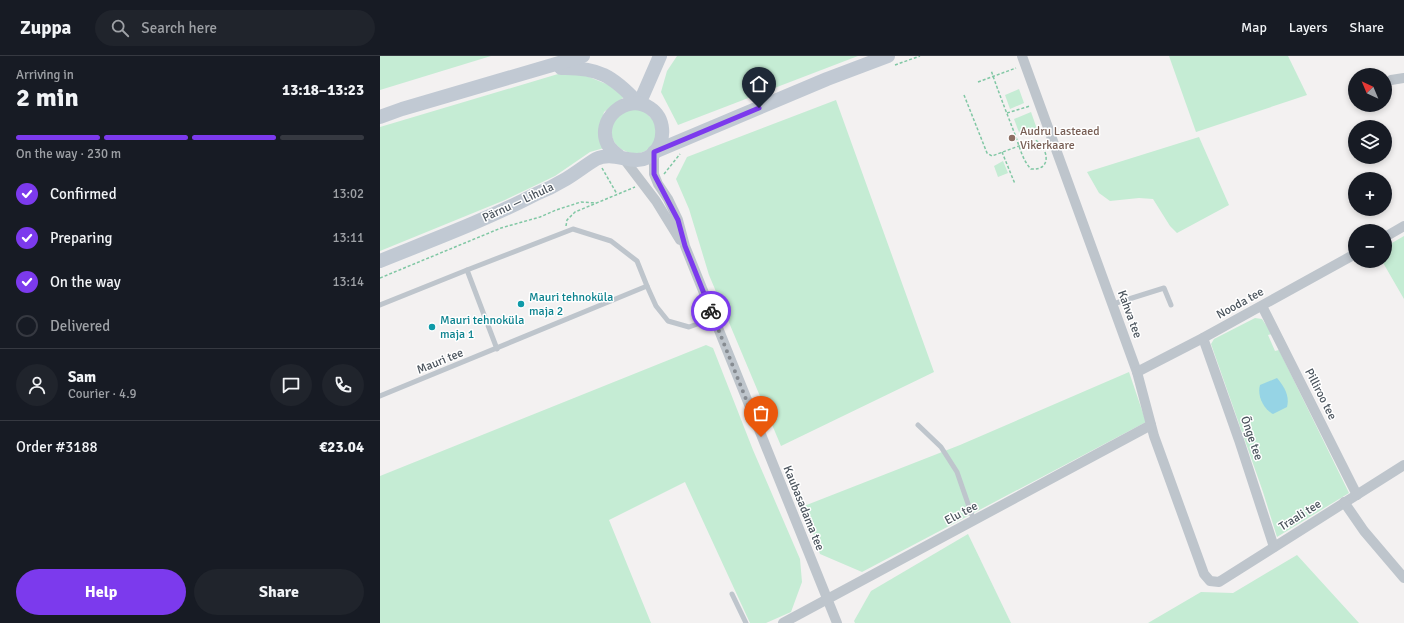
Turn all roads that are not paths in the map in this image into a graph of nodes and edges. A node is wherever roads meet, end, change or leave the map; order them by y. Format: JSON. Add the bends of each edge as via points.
{"nodes":[{"id":1,"x":583,"y":56,"type":"edge"},
{"id":2,"x":660,"y":56,"type":"edge"},
{"id":3,"x":876,"y":59,"type":"edge"},
{"id":4,"x":1024,"y":60,"type":"edge"},
{"id":5,"x":891,"y":61,"type":"edge"},
{"id":6,"x":544,"y":68,"type":"junction"},
{"id":7,"x":1404,"y":78,"type":"edge"},
{"id":8,"x":1392,"y":80,"type":"edge"},
{"id":9,"x":638,"y":103,"type":"junction"},
{"id":10,"x":380,"y":117,"type":"edge"},
{"id":11,"x":654,"y":152,"type":"junction"},
{"id":12,"x":621,"y":158,"type":"junction"},
{"id":13,"x":1404,"y":226,"type":"edge"},
{"id":14,"x":1392,"y":233,"type":"edge"},
{"id":15,"x":685,"y":246,"type":"junction"},
{"id":16,"x":1348,"y":258,"type":"edge"},
{"id":17,"x":380,"y":261,"type":"edge"},
{"id":18,"x":467,"y":270,"type":"junction"},
{"id":19,"x":647,"y":286,"type":"junction"},
{"id":20,"x":1113,"y":304,"type":"junction"},
{"id":21,"x":380,"y":305,"type":"edge"},
{"id":22,"x":1171,"y":305,"type":"dead end"},
{"id":23,"x":1262,"y":306,"type":"junction"},
{"id":24,"x":714,"y":318,"type":"junction"},
{"id":25,"x":1203,"y":338,"type":"junction"},
{"id":26,"x":497,"y":349,"type":"junction"},
{"id":27,"x":1137,"y":372,"type":"junction"},
{"id":28,"x":380,"y":396,"type":"edge"},
{"id":29,"x":918,"y":425,"type":"dead end"},
{"id":30,"x":1151,"y":425,"type":"junction"},
{"id":31,"x":1404,"y":465,"type":"edge"},
{"id":32,"x":1357,"y":495,"type":"junction"},
{"id":33,"x":1344,"y":502,"type":"junction"},
{"id":34,"x":974,"y":521,"type":"junction"},
{"id":35,"x":1274,"y":547,"type":"junction"},
{"id":36,"x":1404,"y":578,"type":"edge"},
{"id":37,"x":1210,"y":581,"type":"joint"},
{"id":38,"x":732,"y":594,"type":"dead end"},
{"id":39,"x":826,"y":600,"type":"junction"},
{"id":40,"x":746,"y":623,"type":"edge"},
{"id":41,"x":783,"y":623,"type":"edge"},
{"id":42,"x":837,"y":623,"type":"edge"}],
"edges":[{"from":1,"to":6,"type":"main road"},
{"from":2,"to":9,"type":"main road"},
{"from":3,"to":5,"type":"main road","name":"Pärnu — Lihula"},
{"from":3,"to":11,"type":"main road","name":"Pärnu — Lihula"},
{"from":4,"to":20,"type":"street","name":"Kahva tee"},
{"from":6,"to":9,"type":"main road","via":[[581,68],[601,73],[622,87]]},
{"from":6,"to":10,"type":"main road"},
{"from":7,"to":8,"type":"street"},
{"from":9,"to":11,"type":"main road","via":[[654,112],[661,123],[663,134]]},
{"from":9,"to":12,"type":"main road","via":[[621,106],[613,112],[607,122],[606,139],[611,150]]},
{"from":11,"to":12,"type":"main road","name":"Pärnu — Lihula","via":[[636,161]]},
{"from":11,"to":15,"type":"street","name":"Kaubasadama tee","via":[[654,174],[678,220]]},
{"from":12,"to":15,"type":"street","name":"Kaubasadama tee","via":[[656,201]]},
{"from":12,"to":17,"type":"main road","name":"Pärnu — Lihula","via":[[606,156],[597,159],[535,195]]},
{"from":13,"to":14,"type":"street"},
{"from":15,"to":24,"type":"street","name":"Kaubasadama tee"},
{"from":16,"to":23,"type":"street","name":"Nooda tee"},
{"from":18,"to":19,"type":"lane","via":[[573,229],[611,241],[637,261]]},
{"from":18,"to":21,"type":"lane"},
{"from":18,"to":26,"type":"lane"},
{"from":19,"to":24,"type":"lane","via":[[656,306],[668,321],[689,326]]},
{"from":19,"to":26,"type":"lane","name":"Mauri tee"},
{"from":20,"to":22,"type":"lane","via":[[1164,288]]},
{"from":20,"to":27,"type":"street","name":"Kahva tee"},
{"from":23,"to":25,"type":"street","name":"Nooda tee"},
{"from":23,"to":32,"type":"street","name":"Pilliroo tee"},
{"from":24,"to":39,"type":"street","name":"Kaubasadama tee"},
{"from":25,"to":27,"type":"street","name":"Nooda tee"},
{"from":25,"to":35,"type":"street","name":"Õnge tee"},
{"from":26,"to":28,"type":"lane","name":"Mauri tee"},
{"from":27,"to":30,"type":"street","name":"Kahva tee"},
{"from":29,"to":34,"type":"lane","via":[[941,447],[957,472]]},
{"from":30,"to":34,"type":"street","name":"Elu tee"},
{"from":30,"to":37,"type":"street","name":"Kahva tee","via":[[1204,574]]},
{"from":31,"to":32,"type":"street","name":"Traali tee"},
{"from":32,"to":33,"type":"street","name":"Traali tee"},
{"from":33,"to":35,"type":"street","name":"Traali tee"},
{"from":33,"to":36,"type":"street","via":[[1364,531]]},
{"from":34,"to":39,"type":"street","name":"Elu tee"},
{"from":35,"to":37,"type":"street","name":"Traali tee","via":[[1219,582]]},
{"from":38,"to":40,"type":"lane"},
{"from":39,"to":41,"type":"street","name":"Elu tee"},
{"from":39,"to":42,"type":"street","name":"Kaubasadama tee"}]}
